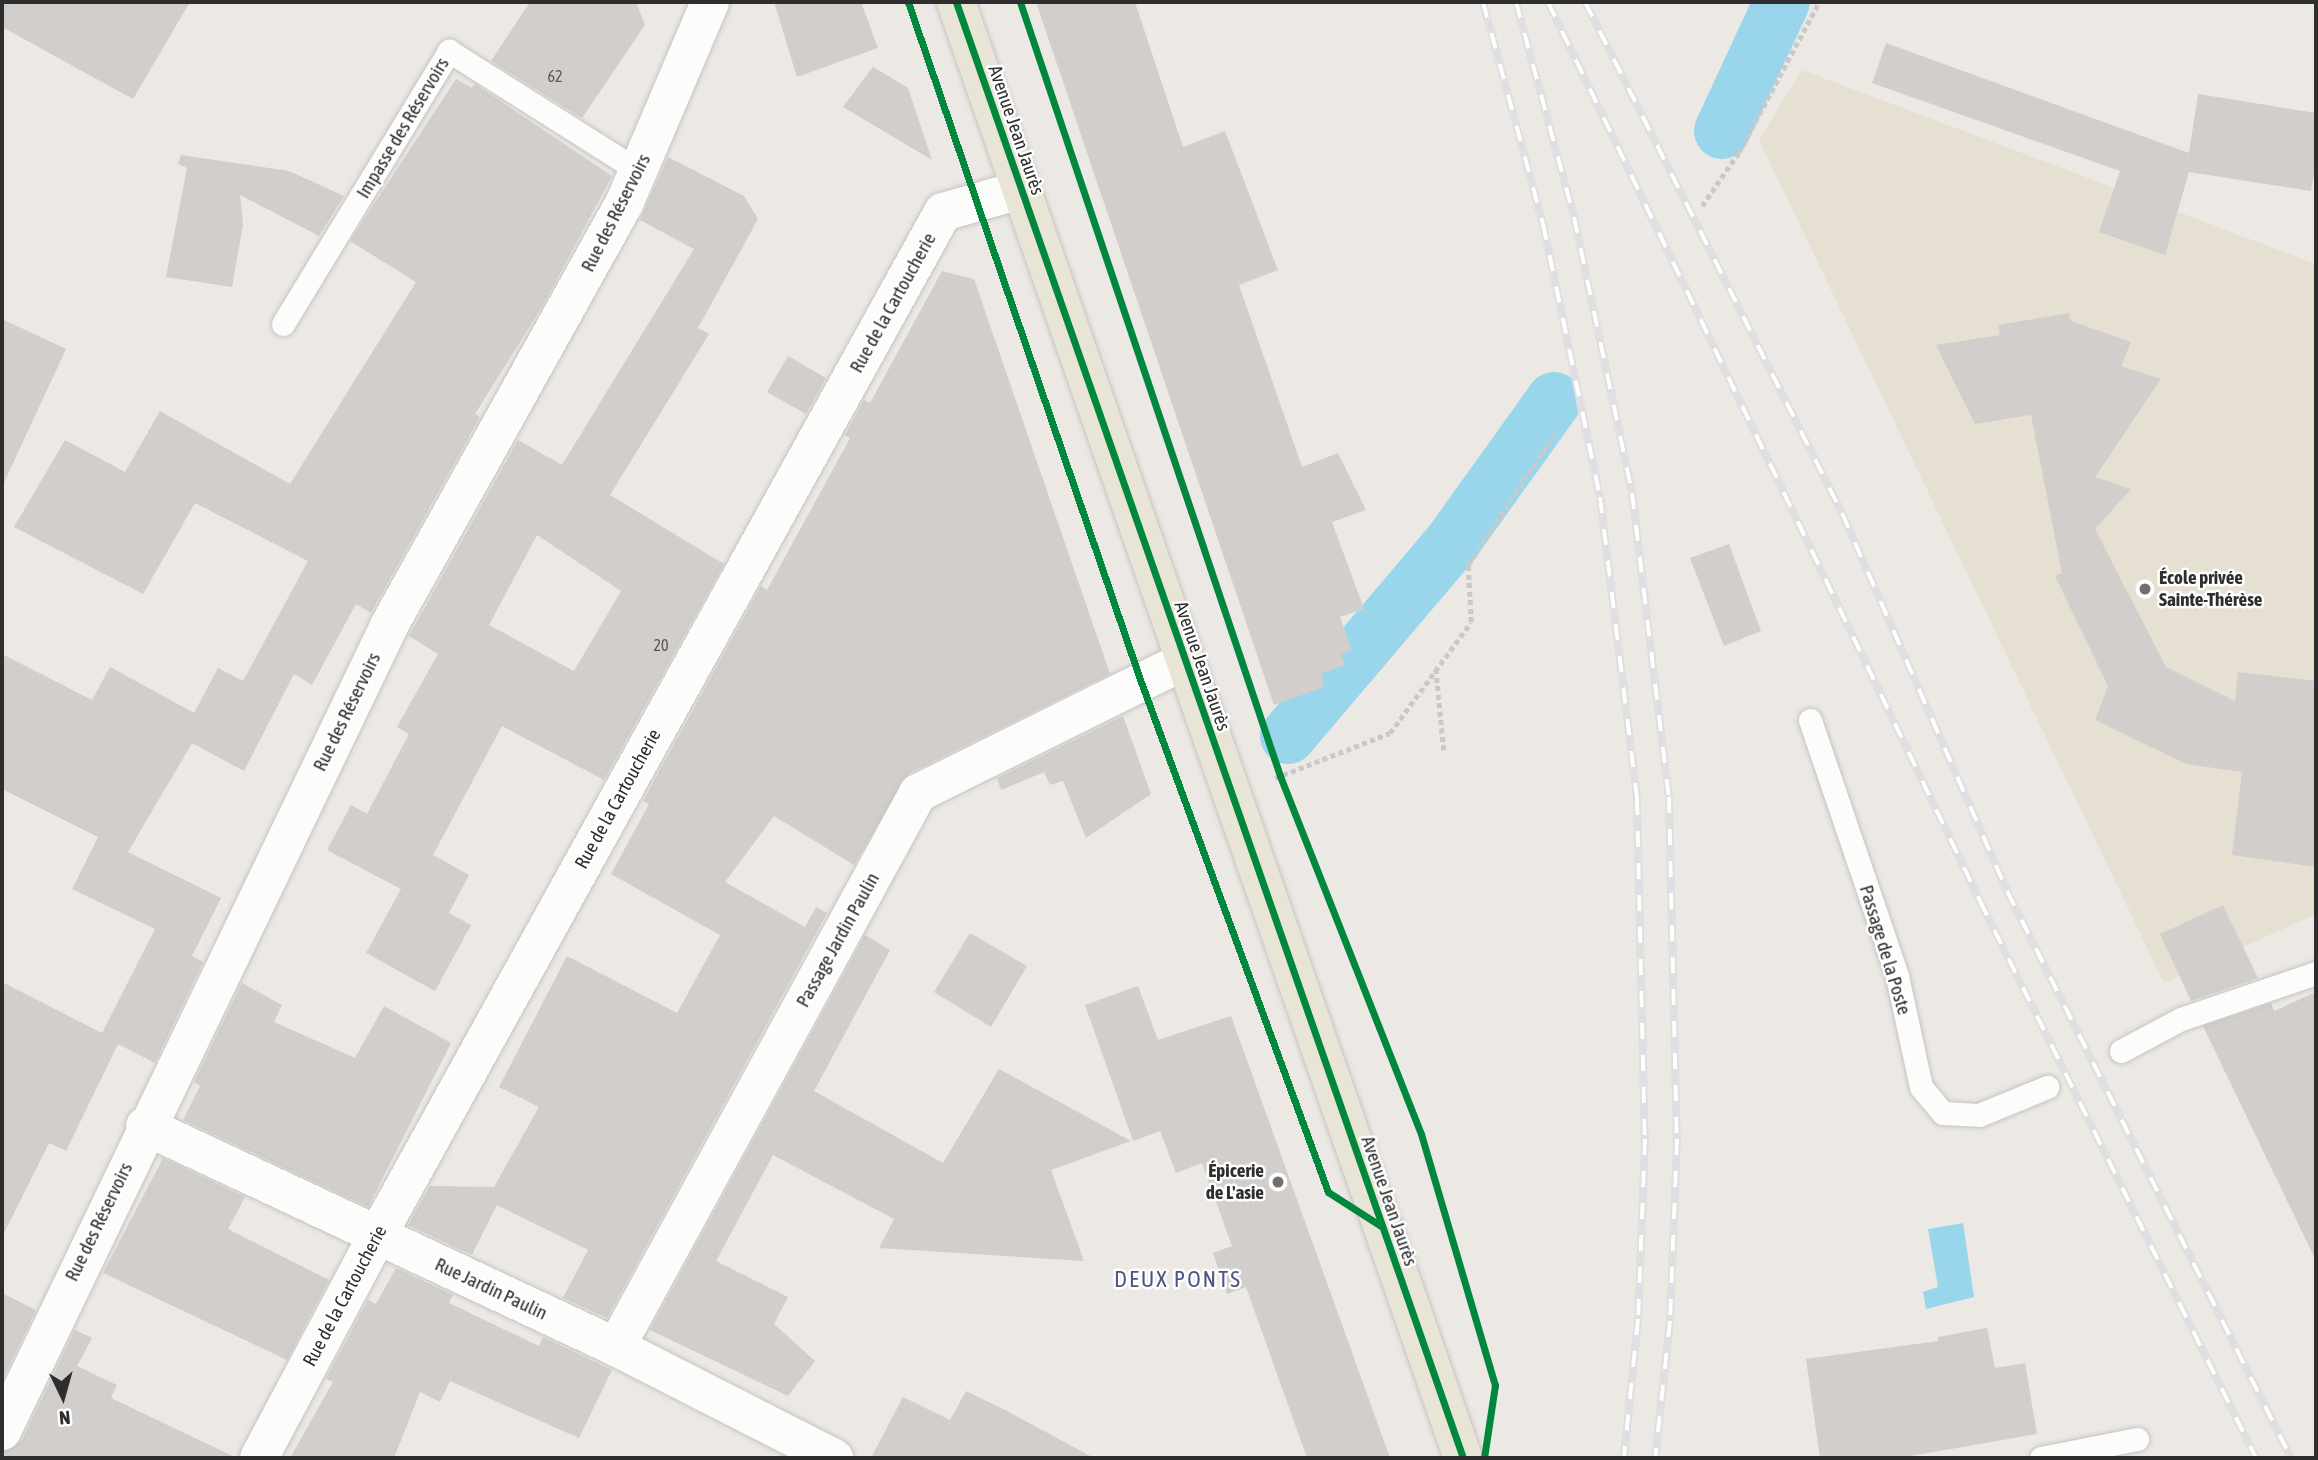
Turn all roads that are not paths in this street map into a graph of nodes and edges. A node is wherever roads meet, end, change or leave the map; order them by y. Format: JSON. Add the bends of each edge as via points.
{"nodes":[{"id":1,"x":710,"y":2,"type":"edge"},
{"id":2,"x":956,"y":2,"type":"edge"},
{"id":3,"x":639,"y":171,"type":"junction"},
{"id":4,"x":1020,"y":190,"type":"junction"},
{"id":5,"x":283,"y":324,"type":"dead end"},
{"id":6,"x":1184,"y":661,"type":"junction"},
{"id":7,"x":1810,"y":720,"type":"dead end"},
{"id":8,"x":2316,"y":973,"type":"edge"},
{"id":9,"x":2120,"y":1051,"type":"dead end"},
{"id":10,"x":2047,"y":1087,"type":"dead end"},
{"id":11,"x":145,"y":1126,"type":"junction"},
{"id":12,"x":377,"y":1236,"type":"junction"},
{"id":13,"x":616,"y":1347,"type":"junction"},
{"id":14,"x":2,"y":1431,"type":"edge"},
{"id":15,"x":2137,"y":1439,"type":"dead end"},
{"id":16,"x":259,"y":1458,"type":"edge"},
{"id":17,"x":834,"y":1458,"type":"edge"},
{"id":18,"x":1463,"y":1458,"type":"edge"},
{"id":19,"x":2041,"y":1458,"type":"edge"}],
"edges":[{"from":1,"to":3,"type":"street","name":"Rue des Réservoirs"},
{"from":2,"to":4,"type":"main road","name":"Avenue Jean Jaurès"},
{"from":3,"to":5,"type":"lane","name":"Impasse des Réservoirs","via":[[450,51]]},
{"from":3,"to":11,"type":"street","name":"Rue des Réservoirs","via":[[390,624]]},
{"from":4,"to":6,"type":"main road","name":"Avenue Jean Jaurès"},
{"from":4,"to":12,"type":"street","name":"Rue de la Cartoucherie","via":[[943,212]]},
{"from":6,"to":13,"type":"street","name":"Passage Jardin Paulin","via":[[918,793]]},
{"from":6,"to":18,"type":"main road","name":"Avenue Jean Jaurès"},
{"from":7,"to":10,"type":"lane","name":"Passage de la Poste","via":[[1897,976],[1921,1087],[1943,1113],[1979,1115]]},
{"from":8,"to":9,"type":"lane","via":[[2181,1019]]},
{"from":11,"to":12,"type":"street","name":"Rue Jardin Paulin"},
{"from":11,"to":14,"type":"street","name":"Rue des Réservoirs"},
{"from":12,"to":13,"type":"street","name":"Rue Jardin Paulin"},
{"from":12,"to":16,"type":"street","name":"Rue de la Cartoucherie"},
{"from":13,"to":17,"type":"street","name":"Rue Jardin Paulin"},
{"from":15,"to":19,"type":"lane"}]}
